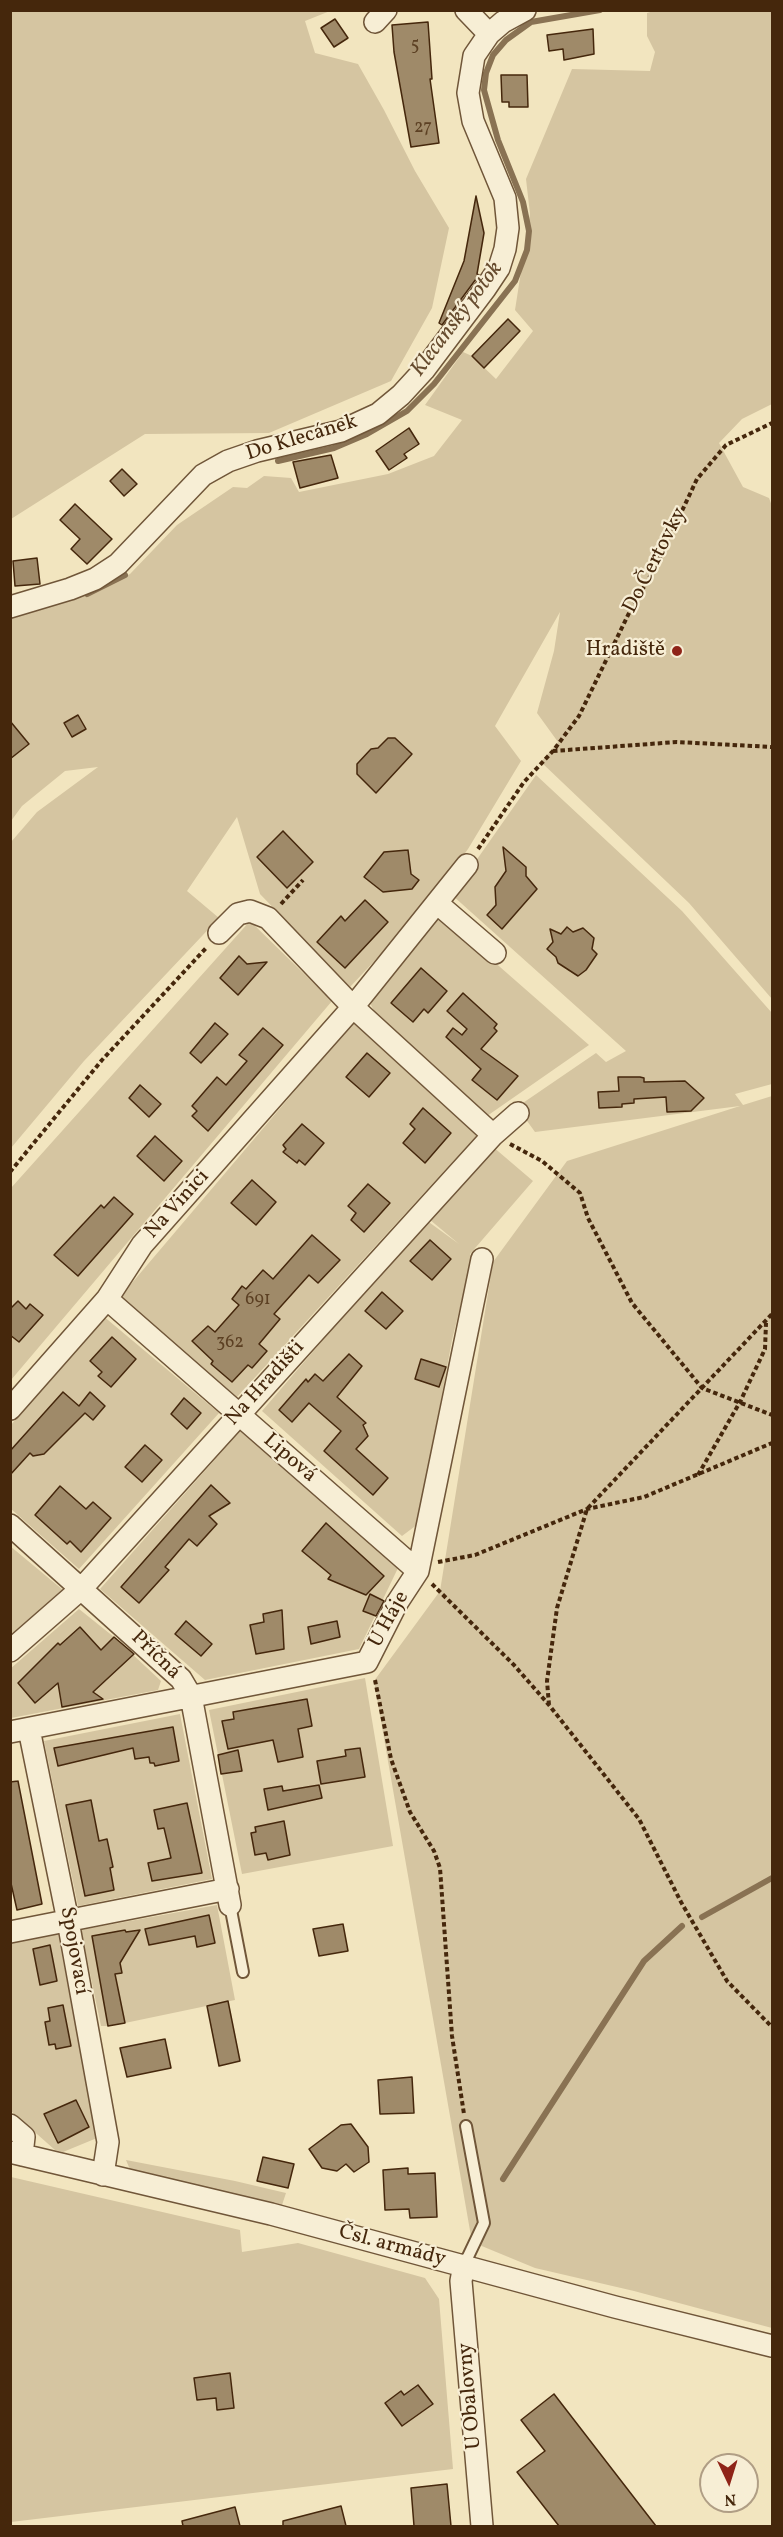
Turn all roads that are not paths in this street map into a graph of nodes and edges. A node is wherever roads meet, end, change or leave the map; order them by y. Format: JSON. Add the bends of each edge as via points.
{"nodes":[{"id":1,"x":466,"y":10,"type":"edge"},
{"id":2,"x":525,"y":10,"type":"edge"},
{"id":3,"x":489,"y":34,"type":"junction"},
{"id":4,"x":10,"y":607,"type":"edge"},
{"id":5,"x":467,"y":865,"type":"road end"},
{"id":6,"x":438,"y":904,"type":"junction"},
{"id":7,"x":219,"y":933,"type":"road end"},
{"id":8,"x":495,"y":953,"type":"dead end"},
{"id":9,"x":353,"y":1007,"type":"junction"},
{"id":10,"x":518,"y":1113,"type":"dead end"},
{"id":11,"x":493,"y":1135,"type":"junction"},
{"id":12,"x":482,"y":1259,"type":"dead end"},
{"id":13,"x":106,"y":1299,"type":"junction"},
{"id":14,"x":10,"y":1409,"type":"edge"},
{"id":15,"x":238,"y":1414,"type":"junction"},
{"id":16,"x":10,"y":1525,"type":"edge"},
{"id":17,"x":418,"y":1571,"type":"junction"},
{"id":18,"x":82,"y":1588,"type":"junction"},
{"id":19,"x":10,"y":1651,"type":"edge"},
{"id":20,"x":191,"y":1696,"type":"junction"},
{"id":21,"x":20,"y":1730,"type":"edge"},
{"id":22,"x":229,"y":1897,"type":"junction"},
{"id":23,"x":68,"y":1921,"type":"junction"},
{"id":24,"x":10,"y":1932,"type":"edge"},
{"id":25,"x":243,"y":1972,"type":"dead end"},
{"id":26,"x":10,"y":2126,"type":"edge"},
{"id":27,"x":466,"y":2126,"type":"road end"},
{"id":28,"x":16,"y":2153,"type":"edge"},
{"id":29,"x":103,"y":2175,"type":"junction"},
{"id":30,"x":464,"y":2265,"type":"junction"},
{"id":31,"x":772,"y":2346,"type":"edge"},
{"id":32,"x":482,"y":2526,"type":"edge"}],
"edges":[{"from":1,"to":3,"type":"street"},
{"from":2,"to":3,"type":"street","name":"Do Klecánek"},
{"from":3,"to":4,"type":"street","name":"Do Klecánek","via":[[474,56],[468,93],[473,121],[505,198],[505,249],[499,268],[485,289],[424,370],[378,414],[341,431],[228,461],[203,476],[118,564],[70,589]]},
{"from":5,"to":6,"type":"street"},
{"from":6,"to":8,"type":"street"},
{"from":6,"to":9,"type":"street"},
{"from":7,"to":9,"type":"street","via":[[237,914],[250,911],[268,918]]},
{"from":9,"to":11,"type":"street"},
{"from":9,"to":13,"type":"street","name":"Na Vinici","via":[[142,1245]]},
{"from":10,"to":11,"type":"street","name":"Na Hradišti"},
{"from":11,"to":15,"type":"street","name":"Na Hradišti"},
{"from":12,"to":17,"type":"street","name":"U Háje"},
{"from":13,"to":14,"type":"street","name":"Na Vinici"},
{"from":13,"to":15,"type":"street","name":"Lipová"},
{"from":15,"to":17,"type":"street","name":"Lipová"},
{"from":15,"to":18,"type":"street","name":"Na Hradišti"},
{"from":16,"to":18,"type":"street","name":"Příčná"},
{"from":17,"to":20,"type":"street","name":"U Háje","via":[[368,1662]]},
{"from":18,"to":19,"type":"street","name":"Na Hradišti"},
{"from":18,"to":20,"type":"street","name":"Příčná","via":[[181,1679]]},
{"from":20,"to":21,"type":"street","name":"U Háje"},
{"from":20,"to":22,"type":"street","name":"Příčná"},
{"from":21,"to":23,"type":"street","name":"Spojovací"},
{"from":22,"to":23,"type":"street"},
{"from":22,"to":25,"type":"lane"},
{"from":23,"to":24,"type":"street"},
{"from":23,"to":29,"type":"street","name":"Spojovací","via":[[108,2142]]},
{"from":26,"to":28,"type":"street","via":[[24,2137]]},
{"from":27,"to":30,"type":"lane","via":[[484,2223]]},
{"from":28,"to":29,"type":"street","name":"Čsl. armády"},
{"from":29,"to":30,"type":"street","name":"Čsl. armády"},
{"from":30,"to":31,"type":"street","name":"Čsl. armády"},
{"from":30,"to":32,"type":"street","name":"U Obalovny","via":[[460,2281]]}]}
